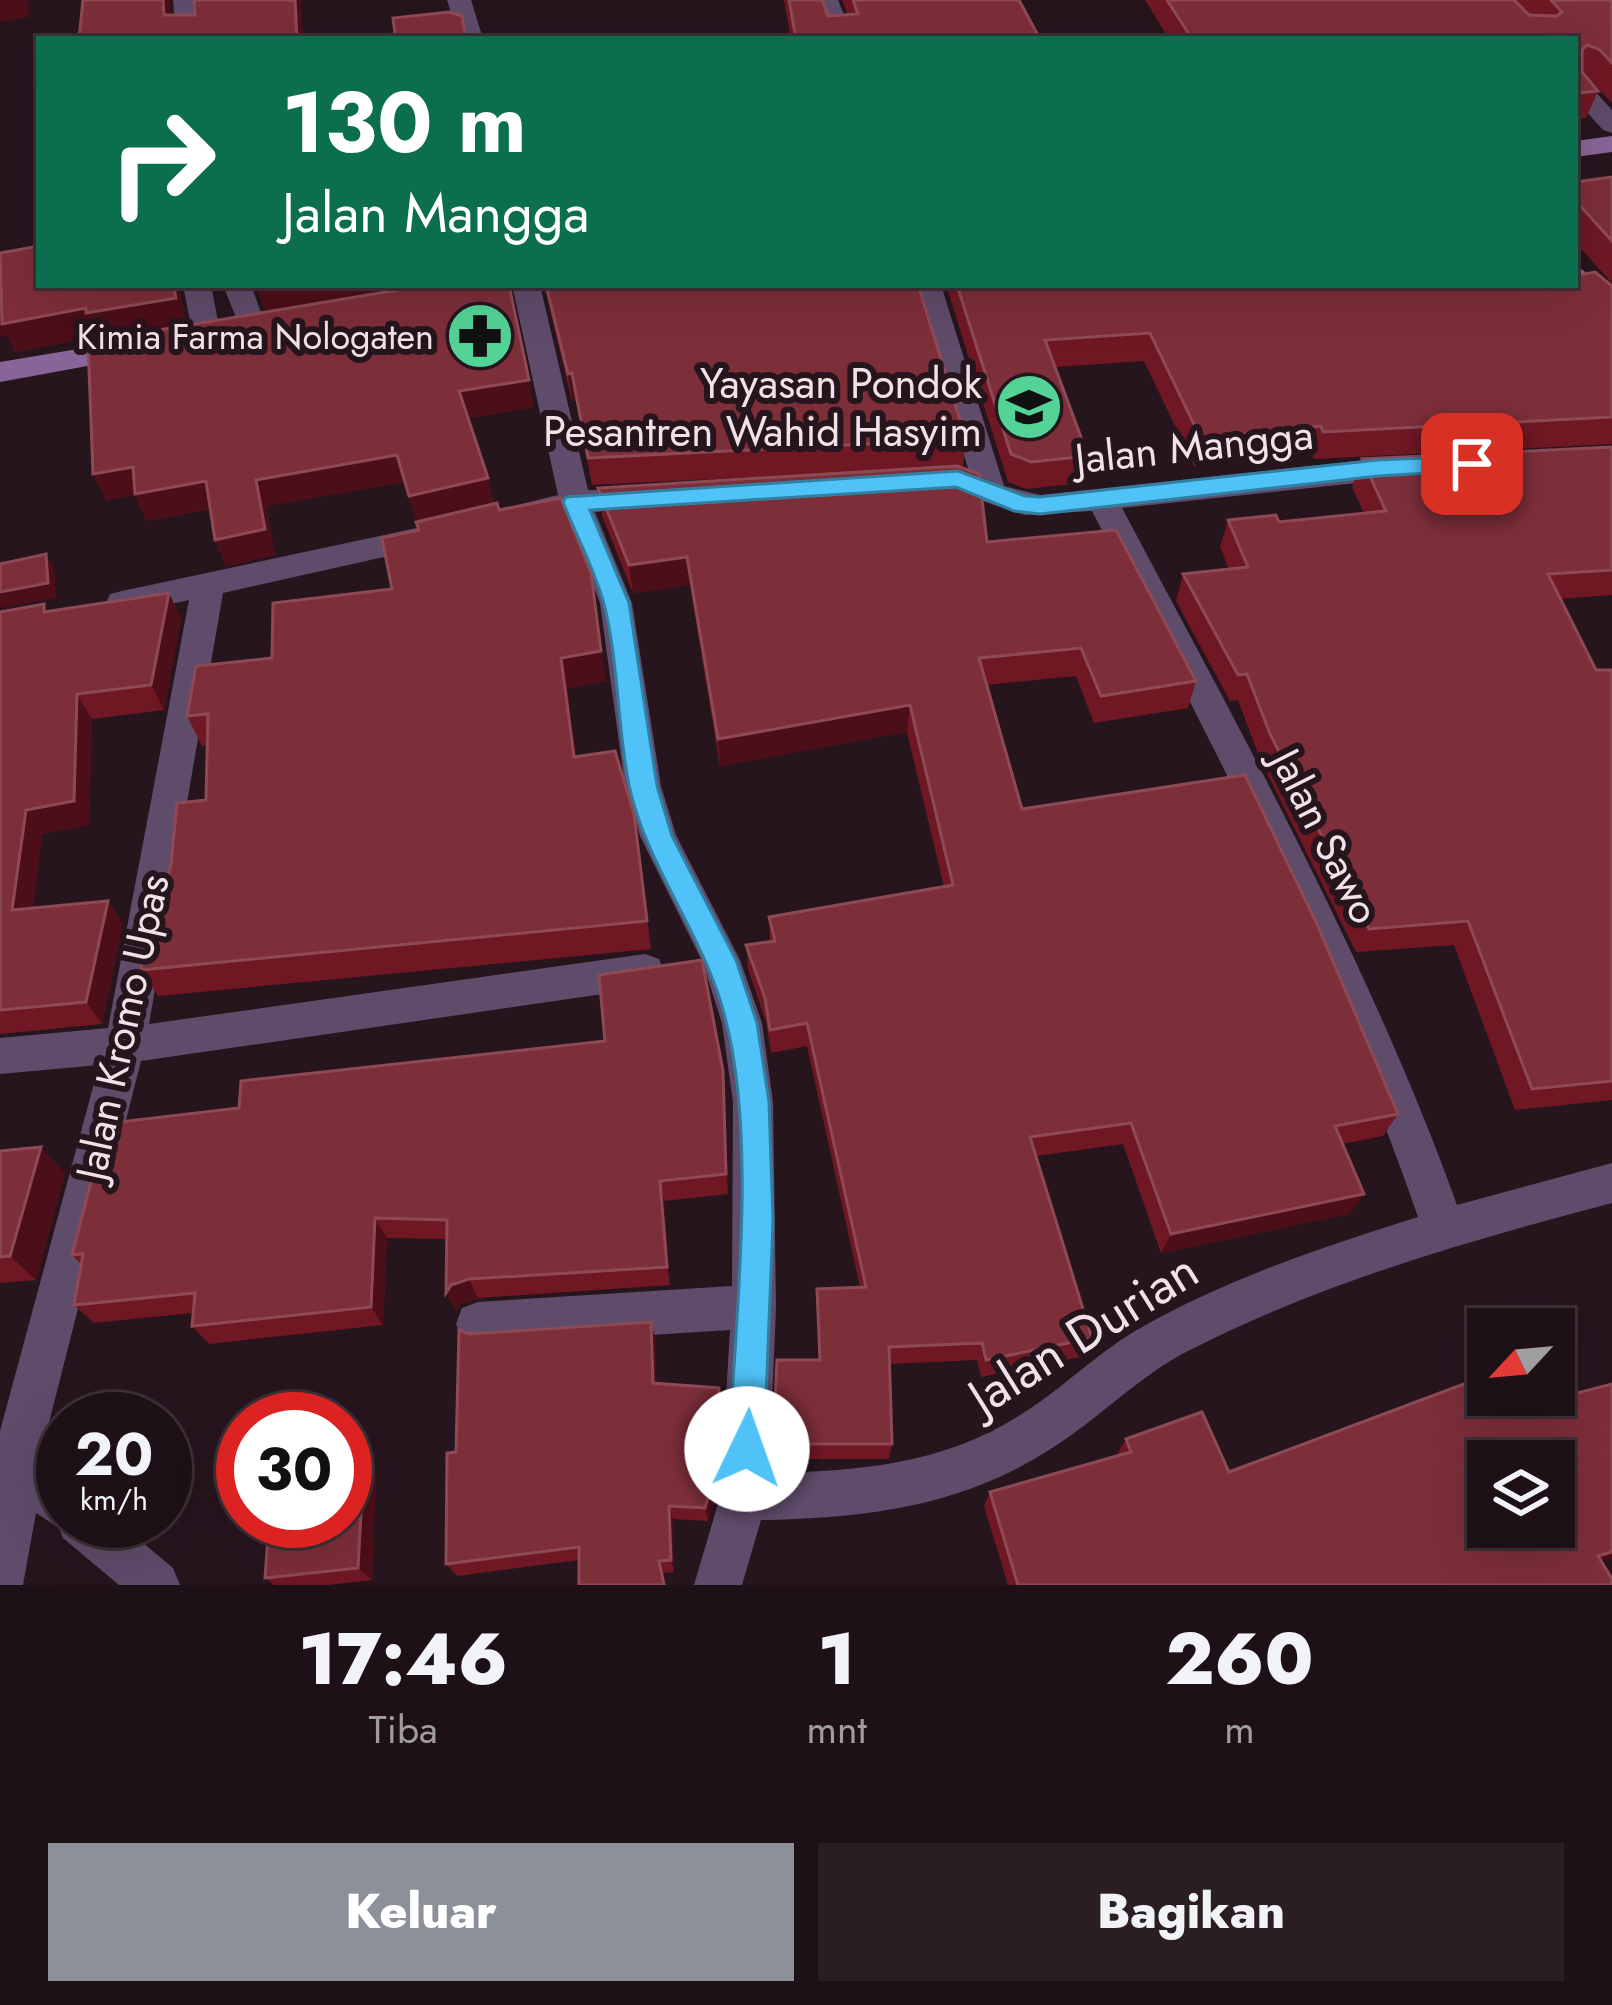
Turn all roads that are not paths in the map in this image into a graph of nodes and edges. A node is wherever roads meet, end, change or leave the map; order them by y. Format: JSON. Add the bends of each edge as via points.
{"nodes":[{"id":1,"x":185,"y":0,"type":"edge"},
{"id":2,"x":459,"y":0,"type":"edge"},
{"id":3,"x":826,"y":0,"type":"edge"},
{"id":4,"x":188,"y":36,"type":"edge"},
{"id":5,"x":470,"y":36,"type":"edge"},
{"id":6,"x":841,"y":36,"type":"edge"},
{"id":7,"x":1578,"y":87,"type":"edge"},
{"id":8,"x":1612,"y":125,"type":"edge"},
{"id":9,"x":1612,"y":144,"type":"edge"},
{"id":10,"x":1578,"y":149,"type":"edge"},
{"id":11,"x":1578,"y":277,"type":"edge"},
{"id":12,"x":195,"y":288,"type":"edge"},
{"id":13,"x":239,"y":288,"type":"edge"},
{"id":14,"x":527,"y":288,"type":"edge"},
{"id":15,"x":928,"y":288,"type":"edge"},
{"id":16,"x":1612,"y":305,"type":"edge"},
{"id":17,"x":265,"y":327,"type":"joint"},
{"id":18,"x":184,"y":340,"type":"junction"},
{"id":19,"x":0,"y":372,"type":"edge"},
{"id":20,"x":1425,"y":466,"type":"edge"},
{"id":21,"x":890,"y":483,"type":"edge"},
{"id":22,"x":990,"y":491,"type":"junction"},
{"id":23,"x":687,"y":496,"type":"edge"},
{"id":24,"x":1101,"y":499,"type":"junction"},
{"id":25,"x":574,"y":502,"type":"junction"},
{"id":26,"x":208,"y":587,"type":"junction"},
{"id":27,"x":92,"y":608,"type":"edge"},
{"id":28,"x":721,"y":960,"type":"junction"},
{"id":29,"x":125,"y":1045,"type":"junction"},
{"id":30,"x":0,"y":1056,"type":"edge"},
{"id":31,"x":1612,"y":1184,"type":"edge"},
{"id":32,"x":1443,"y":1226,"type":"junction"},
{"id":33,"x":754,"y":1307,"type":"junction"},
{"id":34,"x":478,"y":1324,"type":"dead end"},
{"id":35,"x":8,"y":1461,"type":"edge"},
{"id":36,"x":36,"y":1484,"type":"edge"},
{"id":37,"x":745,"y":1497,"type":"junction"},
{"id":38,"x":112,"y":1548,"type":"edge"},
{"id":39,"x":0,"y":1582,"type":"edge"},
{"id":40,"x":156,"y":1585,"type":"edge"},
{"id":41,"x":718,"y":1585,"type":"edge"}],
"edges":[{"from":1,"to":4,"type":"street"},
{"from":2,"to":5,"type":"street"},
{"from":3,"to":6,"type":"street"},
{"from":7,"to":8,"type":"street"},
{"from":9,"to":10,"type":"main road"},
{"from":11,"to":16,"type":"main road"},
{"from":12,"to":18,"type":"street"},
{"from":13,"to":17,"type":"street"},
{"from":14,"to":25,"type":"street"},
{"from":15,"to":22,"type":"street"},
{"from":17,"to":18,"type":"main road"},
{"from":18,"to":19,"type":"main road"},
{"from":20,"to":24,"type":"street","name":"Jalan Mangga"},
{"from":21,"to":22,"type":"street","name":"Jalan Mangga","via":[[958,479]]},
{"from":22,"to":24,"type":"street","name":"Jalan Mangga","via":[[1022,505]]},
{"from":23,"to":25,"type":"street"},
{"from":24,"to":32,"type":"street","name":"Jalan Sawo","via":[[1345,969]]},
{"from":25,"to":26,"type":"street"},
{"from":25,"to":28,"type":"street","via":[[616,603],[658,836]]},
{"from":26,"to":27,"type":"street"},
{"from":26,"to":29,"type":"street","name":"Jalan Kromo Upas"},
{"from":28,"to":29,"type":"street"},
{"from":28,"to":33,"type":"street","via":[[742,1023],[753,1102]]},
{"from":29,"to":30,"type":"street"},
{"from":29,"to":35,"type":"street","name":"Jalan Kromo Upas"},
{"from":31,"to":32,"type":"street","name":"Jalan Durian"},
{"from":32,"to":37,"type":"street","name":"Jalan Durian","via":[[1167,1337],[968,1471],[862,1494]]},
{"from":33,"to":34,"type":"street"},
{"from":33,"to":37,"type":"street"},
{"from":35,"to":36,"type":"street"},
{"from":35,"to":39,"type":"street","name":"Jalan Kromo Upas","via":[[12,1522]]},
{"from":37,"to":41,"type":"street"},
{"from":38,"to":40,"type":"street"}]}
